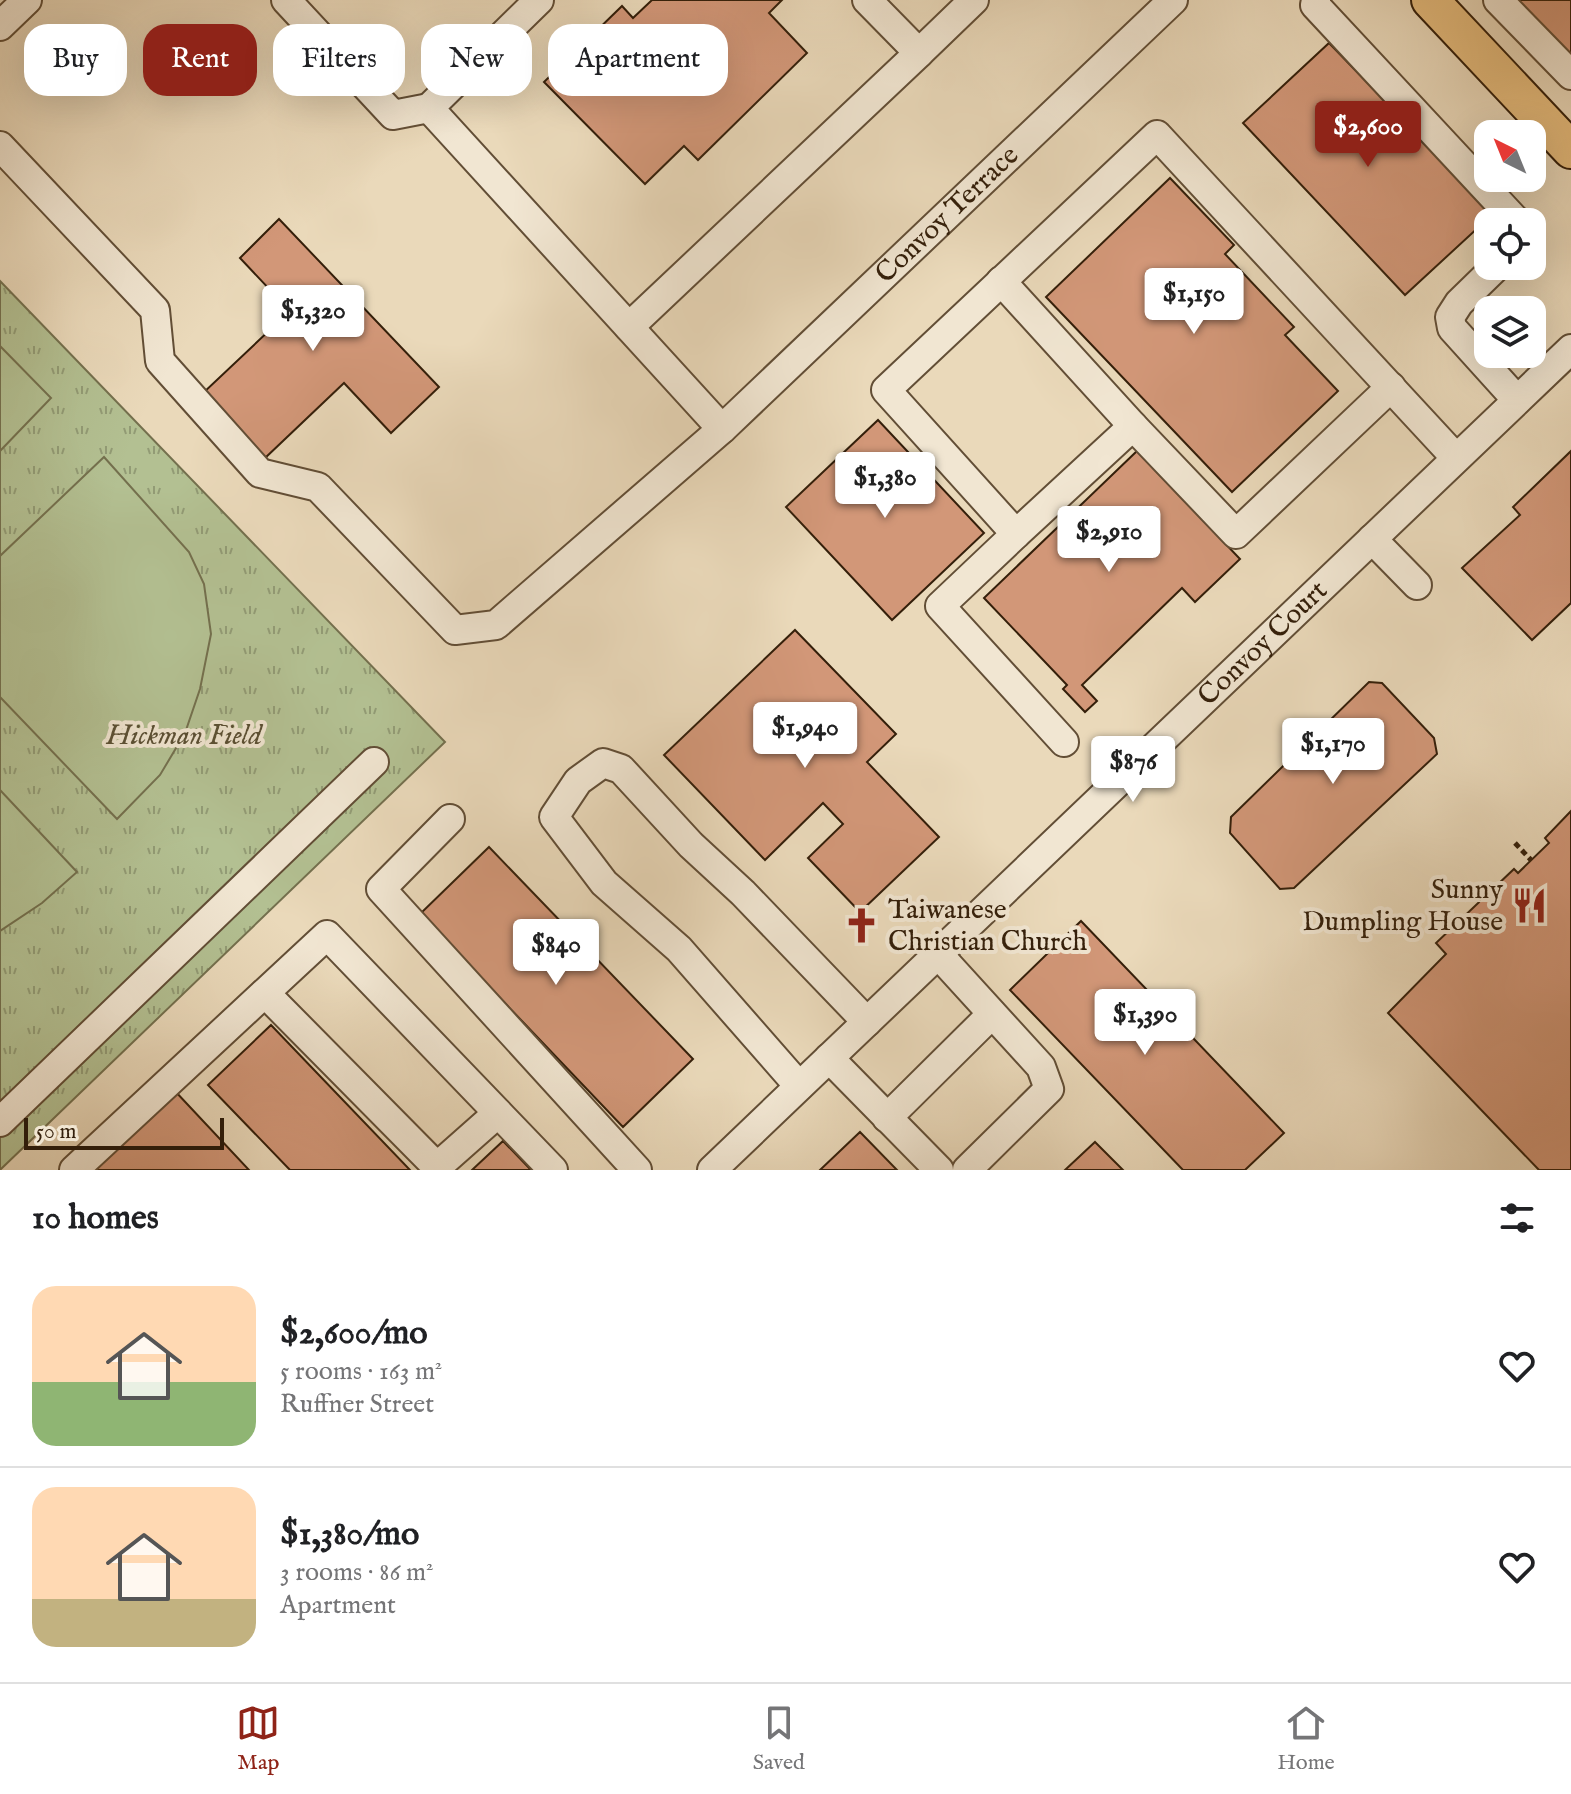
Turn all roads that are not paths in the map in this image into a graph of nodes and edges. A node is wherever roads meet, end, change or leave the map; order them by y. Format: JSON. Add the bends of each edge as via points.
{"nodes":[{"id":1,"x":27,"y":0,"type":"edge"},
{"id":2,"x":286,"y":0,"type":"edge"},
{"id":3,"x":539,"y":0,"type":"edge"},
{"id":4,"x":867,"y":0,"type":"edge"},
{"id":5,"x":974,"y":0,"type":"edge"},
{"id":6,"x":1173,"y":0,"type":"edge"},
{"id":7,"x":1316,"y":0,"type":"edge"},
{"id":8,"x":1430,"y":0,"type":"edge"},
{"id":9,"x":1498,"y":0,"type":"edge"},
{"id":10,"x":0,"y":26,"type":"edge"},
{"id":11,"x":919,"y":53,"type":"junction"},
{"id":12,"x":1571,"y":75,"type":"edge"},
{"id":13,"x":429,"y":108,"type":"junction"},
{"id":14,"x":1550,"y":138,"type":"edge"},
{"id":15,"x":0,"y":146,"type":"edge"},
{"id":16,"x":1474,"y":168,"type":"edge"},
{"id":17,"x":1483,"y":280,"type":"edge"},
{"id":18,"x":1001,"y":281,"type":"junction"},
{"id":19,"x":629,"y":327,"type":"junction"},
{"id":20,"x":1571,"y":349,"type":"edge"},
{"id":21,"x":1391,"y":387,"type":"junction"},
{"id":22,"x":1517,"y":400,"type":"junction"},
{"id":23,"x":1133,"y":426,"type":"junction"},
{"id":24,"x":722,"y":429,"type":"junction"},
{"id":25,"x":1456,"y":458,"type":"junction"},
{"id":26,"x":1016,"y":534,"type":"junction"},
{"id":27,"x":1372,"y":539,"type":"junction"},
{"id":28,"x":1417,"y":585,"type":"dead end"},
{"id":29,"x":1064,"y":742,"type":"dead end"},
{"id":30,"x":374,"y":762,"type":"dead end"},
{"id":31,"x":450,"y":819,"type":"dead end"},
{"id":32,"x":938,"y":954,"type":"junction"},
{"id":33,"x":265,"y":993,"type":"junction"},
{"id":34,"x":992,"y":1014,"type":"junction"},
{"id":35,"x":867,"y":1022,"type":"junction"},
{"id":36,"x":829,"y":1058,"type":"junction"},
{"id":37,"x":799,"y":1086,"type":"junction"},
{"id":38,"x":498,"y":1113,"type":"junction"},
{"id":39,"x":887,"y":1118,"type":"junction"},
{"id":40,"x":0,"y":1122,"type":"edge"},
{"id":41,"x":74,"y":1170,"type":"edge"},
{"id":42,"x":553,"y":1170,"type":"edge"},
{"id":43,"x":637,"y":1170,"type":"edge"},
{"id":44,"x":712,"y":1170,"type":"edge"},
{"id":45,"x":939,"y":1170,"type":"edge"},
{"id":46,"x":967,"y":1170,"type":"edge"}],
"edges":[{"from":1,"to":10,"type":"street"},
{"from":2,"to":13,"type":"street","via":[[393,115]]},
{"from":3,"to":13,"type":"street"},
{"from":4,"to":11,"type":"street"},
{"from":5,"to":11,"type":"street"},
{"from":6,"to":24,"type":"street","name":"Convoy Terrace"},
{"from":7,"to":16,"type":"street","via":[[1315,5]]},
{"from":8,"to":14,"type":"main road"},
{"from":9,"to":12,"type":"street"},
{"from":11,"to":19,"type":"street"},
{"from":13,"to":19,"type":"street"},
{"from":15,"to":24,"type":"street","name":"Convoy Terrace","via":[[155,310],[160,361],[260,473],[318,487],[455,630],[496,625]]},
{"from":17,"to":22,"type":"street","via":[[1450,317],[1452,328]]},
{"from":18,"to":21,"type":"street","via":[[1157,135]]},
{"from":18,"to":23,"type":"street"},
{"from":18,"to":26,"type":"street","via":[[886,390]]},
{"from":19,"to":24,"type":"street"},
{"from":20,"to":22,"type":"street","name":"Convoy Court"},
{"from":21,"to":23,"type":"street","via":[[1236,534]]},
{"from":21,"to":25,"type":"street"},
{"from":22,"to":25,"type":"street","name":"Convoy Court"},
{"from":23,"to":26,"type":"street"},
{"from":25,"to":27,"type":"street","name":"Convoy Court"},
{"from":26,"to":29,"type":"street","via":[[940,606]]},
{"from":27,"to":28,"type":"street"},
{"from":27,"to":32,"type":"street","name":"Convoy Court"},
{"from":30,"to":40,"type":"street"},
{"from":31,"to":43,"type":"street","via":[[381,889]]},
{"from":32,"to":34,"type":"street"},
{"from":32,"to":35,"type":"street","name":"Convoy Court"},
{"from":33,"to":38,"type":"street","via":[[437,1167]]},
{"from":33,"to":38,"type":"street","via":[[327,935]]},
{"from":33,"to":41,"type":"street"},
{"from":34,"to":39,"type":"street"},
{"from":34,"to":46,"type":"street","via":[[1041,1067],[1049,1089]]},
{"from":35,"to":36,"type":"street","name":"Convoy Court"},
{"from":35,"to":37,"type":"street","via":[[621,769],[603,763],[578,781],[554,817],[604,883],[679,949]]},
{"from":36,"to":37,"type":"street","name":"Convoy Court"},
{"from":36,"to":39,"type":"street"},
{"from":37,"to":44,"type":"street","name":"Convoy Court"},
{"from":38,"to":42,"type":"street"},
{"from":39,"to":45,"type":"street"}]}
